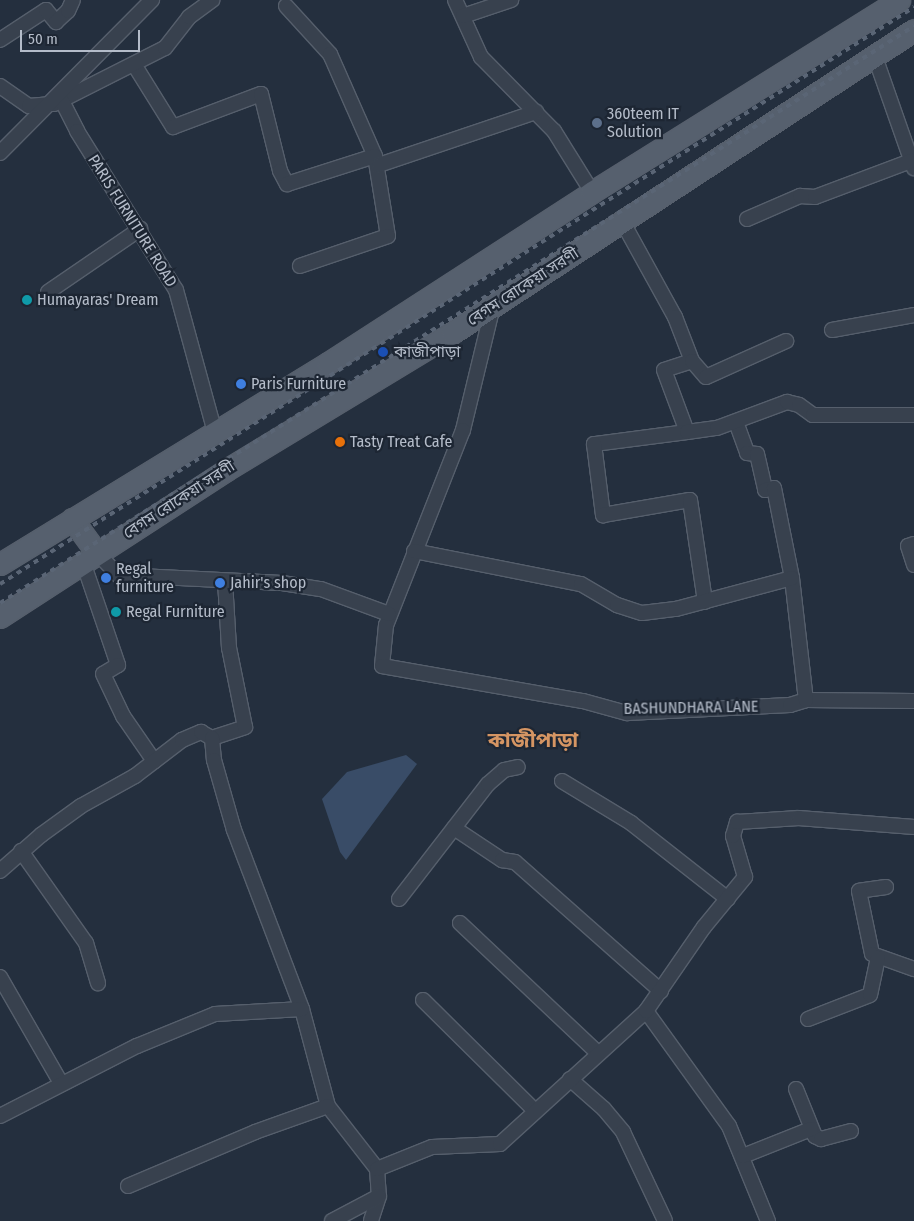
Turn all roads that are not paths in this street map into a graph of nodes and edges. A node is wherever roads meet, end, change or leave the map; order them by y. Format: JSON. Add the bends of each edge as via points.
{"nodes":[{"id":1,"x":73,"y":0,"type":"edge"},
{"id":2,"x":152,"y":0,"type":"edge"},
{"id":3,"x":212,"y":0,"type":"edge"},
{"id":4,"x":455,"y":0,"type":"edge"},
{"id":5,"x":511,"y":0,"type":"edge"},
{"id":6,"x":899,"y":0,"type":"edge"},
{"id":7,"x":286,"y":6,"type":"dead end"},
{"id":8,"x":463,"y":16,"type":"junction"},
{"id":9,"x":914,"y":30,"type":"edge"},
{"id":10,"x":0,"y":40,"type":"edge"},
{"id":11,"x":874,"y":54,"type":"junction"},
{"id":12,"x":135,"y":66,"type":"junction"},
{"id":13,"x":0,"y":86,"type":"edge"},
{"id":14,"x":62,"y":101,"type":"junction"},
{"id":15,"x":536,"y":112,"type":"junction"},
{"id":16,"x":0,"y":153,"type":"edge"},
{"id":17,"x":377,"y":160,"type":"junction"},
{"id":18,"x":913,"y":164,"type":"edge"},
{"id":19,"x":592,"y":192,"type":"junction"},
{"id":20,"x":747,"y":219,"type":"dead end"},
{"id":21,"x":622,"y":221,"type":"junction"},
{"id":22,"x":140,"y":229,"type":"junction"},
{"id":23,"x":300,"y":266,"type":"dead end"},
{"id":24,"x":48,"y":292,"type":"dead end"},
{"id":25,"x":493,"y":306,"type":"junction"},
{"id":26,"x":914,"y":314,"type":"edge"},
{"id":27,"x":832,"y":330,"type":"dead end"},
{"id":28,"x":786,"y":341,"type":"dead end"},
{"id":29,"x":692,"y":361,"type":"junction"},
{"id":30,"x":914,"y":415,"type":"edge"},
{"id":31,"x":736,"y":422,"type":"junction"},
{"id":32,"x":215,"y":432,"type":"junction"},
{"id":33,"x":687,"y":432,"type":"junction"},
{"id":34,"x":72,"y":519,"type":"junction"},
{"id":35,"x":914,"y":544,"type":"edge"},
{"id":36,"x":414,"y":551,"type":"junction"},
{"id":37,"x":90,"y":558,"type":"junction"},
{"id":38,"x":0,"y":564,"type":"edge"},
{"id":39,"x":914,"y":565,"type":"edge"},
{"id":40,"x":792,"y":578,"type":"junction"},
{"id":41,"x":225,"y":581,"type":"junction"},
{"id":42,"x":705,"y":602,"type":"junction"},
{"id":43,"x":389,"y":614,"type":"junction"},
{"id":44,"x":0,"y":617,"type":"edge"},
{"id":45,"x":806,"y":700,"type":"junction"},
{"id":46,"x":914,"y":701,"type":"edge"},
{"id":47,"x":212,"y":738,"type":"junction"},
{"id":48,"x":154,"y":761,"type":"junction"},
{"id":49,"x":518,"y":767,"type":"dead end"},
{"id":50,"x":562,"y":781,"type":"dead end"},
{"id":51,"x":914,"y":827,"type":"edge"},
{"id":52,"x":454,"y":828,"type":"junction"},
{"id":53,"x":21,"y":851,"type":"junction"},
{"id":54,"x":0,"y":871,"type":"edge"},
{"id":55,"x":886,"y":887,"type":"dead end"},
{"id":56,"x":398,"y":899,"type":"dead end"},
{"id":57,"x":728,"y":899,"type":"junction"},
{"id":58,"x":460,"y":923,"type":"dead end"},
{"id":59,"x":878,"y":958,"type":"junction"},
{"id":60,"x":914,"y":969,"type":"edge"},
{"id":61,"x":0,"y":977,"type":"edge"},
{"id":62,"x":98,"y":983,"type":"dead end"},
{"id":63,"x":661,"y":991,"type":"junction"},
{"id":64,"x":423,"y":1000,"type":"dead end"},
{"id":65,"x":302,"y":1009,"type":"junction"},
{"id":66,"x":646,"y":1011,"type":"junction"},
{"id":67,"x":808,"y":1019,"type":"dead end"},
{"id":68,"x":598,"y":1053,"type":"junction"},
{"id":69,"x":570,"y":1079,"type":"junction"},
{"id":70,"x":61,"y":1083,"type":"junction"},
{"id":71,"x":796,"y":1089,"type":"dead end"},
{"id":72,"x":328,"y":1106,"type":"junction"},
{"id":73,"x":535,"y":1111,"type":"junction"},
{"id":74,"x":0,"y":1116,"type":"edge"},
{"id":75,"x":811,"y":1129,"type":"junction"},
{"id":76,"x":851,"y":1131,"type":"dead end"},
{"id":77,"x":742,"y":1156,"type":"junction"},
{"id":78,"x":377,"y":1169,"type":"junction"},
{"id":79,"x":128,"y":1186,"type":"dead end"},
{"id":80,"x":379,"y":1196,"type":"junction"},
{"id":81,"x":332,"y":1221,"type":"edge"},
{"id":82,"x":371,"y":1221,"type":"edge"},
{"id":83,"x":665,"y":1221,"type":"edge"},
{"id":84,"x":768,"y":1221,"type":"edge"}],
"edges":[{"from":1,"to":10,"type":"street","via":[[68,11],[56,22],[46,10]]},
{"from":2,"to":16,"type":"street"},
{"from":3,"to":12,"type":"street","via":[[189,17],[165,48]]},
{"from":4,"to":8,"type":"street"},
{"from":5,"to":8,"type":"street"},
{"from":6,"to":19,"type":"main road"},
{"from":7,"to":17,"type":"street","via":[[330,54]]},
{"from":8,"to":15,"type":"street","via":[[481,57]]},
{"from":9,"to":11,"type":"main road","name":"বেগম রোকেয়া সরণী"},
{"from":11,"to":18,"type":"street"},
{"from":11,"to":21,"type":"main road","name":"বেগম রোকেয়া সরণী"},
{"from":12,"to":14,"type":"street","via":[[101,79]]},
{"from":12,"to":17,"type":"street","via":[[173,127],[261,94],[280,171],[287,184]]},
{"from":13,"to":14,"type":"street","via":[[29,106]]},
{"from":14,"to":22,"type":"street","name":"PARIS FURNITURE ROAD","via":[[76,131]]},
{"from":15,"to":17,"type":"street"},
{"from":15,"to":19,"type":"street","via":[[554,131]]},
{"from":17,"to":23,"type":"street","via":[[388,237]]},
{"from":18,"to":20,"type":"street","via":[[815,197],[800,196]]},
{"from":19,"to":32,"type":"main road"},
{"from":21,"to":25,"type":"main road","name":"বেগম রোকেয়া সরণী"},
{"from":21,"to":29,"type":"street","via":[[675,317]]},
{"from":22,"to":24,"type":"street"},
{"from":22,"to":32,"type":"street","name":"PARIS FURNITURE ROAD","via":[[176,290]]},
{"from":25,"to":36,"type":"street","via":[[464,430]]},
{"from":25,"to":37,"type":"main road","name":"বেগম রোকেয়া সরণী","via":[[226,470]]},
{"from":26,"to":27,"type":"street"},
{"from":28,"to":29,"type":"street","via":[[706,377]]},
{"from":29,"to":33,"type":"street","via":[[664,370]]},
{"from":30,"to":31,"type":"street","via":[[813,415],[799,405],[787,402]]},
{"from":31,"to":33,"type":"street"},
{"from":31,"to":40,"type":"street","via":[[747,453],[757,454],[765,490],[774,488]]},
{"from":32,"to":34,"type":"main road"},
{"from":33,"to":42,"type":"street","via":[[594,444],[603,515],[690,500]]},
{"from":34,"to":37,"type":"main road"},
{"from":34,"to":38,"type":"main road"},
{"from":35,"to":39,"type":"street","via":[[908,546]]},
{"from":36,"to":42,"type":"street","via":[[581,584],[617,605],[642,613]]},
{"from":36,"to":43,"type":"street"},
{"from":37,"to":41,"type":"street","via":[[118,575]]},
{"from":37,"to":44,"type":"main road","name":"বেগম রোকেয়া সরণী"},
{"from":37,"to":48,"type":"street","via":[[118,665],[103,674],[123,716]]},
{"from":40,"to":42,"type":"street"},
{"from":40,"to":45,"type":"street"},
{"from":41,"to":43,"type":"street","via":[[321,589]]},
{"from":41,"to":47,"type":"street","via":[[229,648],[245,727]]},
{"from":43,"to":45,"type":"street","name":"BASHUNDHARA LANE","via":[[382,644],[382,666],[583,701],[627,713],[790,706]]},
{"from":45,"to":46,"type":"street","name":"BASHUNDHARA LANE"},
{"from":47,"to":48,"type":"street","via":[[201,732],[182,740]]},
{"from":47,"to":65,"type":"street","via":[[214,760],[234,830]]},
{"from":48,"to":53,"type":"street","via":[[135,776],[81,806]]},
{"from":49,"to":52,"type":"street","via":[[504,770],[488,784]]},
{"from":50,"to":57,"type":"street","via":[[631,822]]},
{"from":51,"to":57,"type":"street","via":[[799,818],[736,822],[733,836],[745,877]]},
{"from":52,"to":56,"type":"street"},
{"from":52,"to":63,"type":"street","via":[[502,860],[515,862]]},
{"from":53,"to":54,"type":"street"},
{"from":53,"to":62,"type":"street","via":[[86,943]]},
{"from":55,"to":59,"type":"street","via":[[859,891],[872,954]]},
{"from":57,"to":63,"type":"street","via":[[704,927]]},
{"from":58,"to":68,"type":"street"},
{"from":59,"to":60,"type":"street"},
{"from":59,"to":67,"type":"street","via":[[870,995]]},
{"from":61,"to":70,"type":"street"},
{"from":63,"to":66,"type":"street"},
{"from":64,"to":73,"type":"street"},
{"from":65,"to":70,"type":"street","via":[[215,1014],[137,1046]]},
{"from":65,"to":72,"type":"street"},
{"from":66,"to":68,"type":"street"},
{"from":66,"to":77,"type":"street","via":[[730,1126]]},
{"from":68,"to":69,"type":"street"},
{"from":69,"to":73,"type":"street"},
{"from":69,"to":83,"type":"street","via":[[604,1109],[623,1132]]},
{"from":70,"to":74,"type":"street"},
{"from":71,"to":75,"type":"street"},
{"from":72,"to":78,"type":"street"},
{"from":72,"to":79,"type":"street","via":[[255,1132]]},
{"from":73,"to":78,"type":"street","via":[[500,1144],[432,1147]]},
{"from":75,"to":76,"type":"street","via":[[821,1139]]},
{"from":75,"to":77,"type":"street"},
{"from":77,"to":84,"type":"street"},
{"from":78,"to":80,"type":"street"},
{"from":80,"to":81,"type":"street"},
{"from":80,"to":82,"type":"street"}]}
